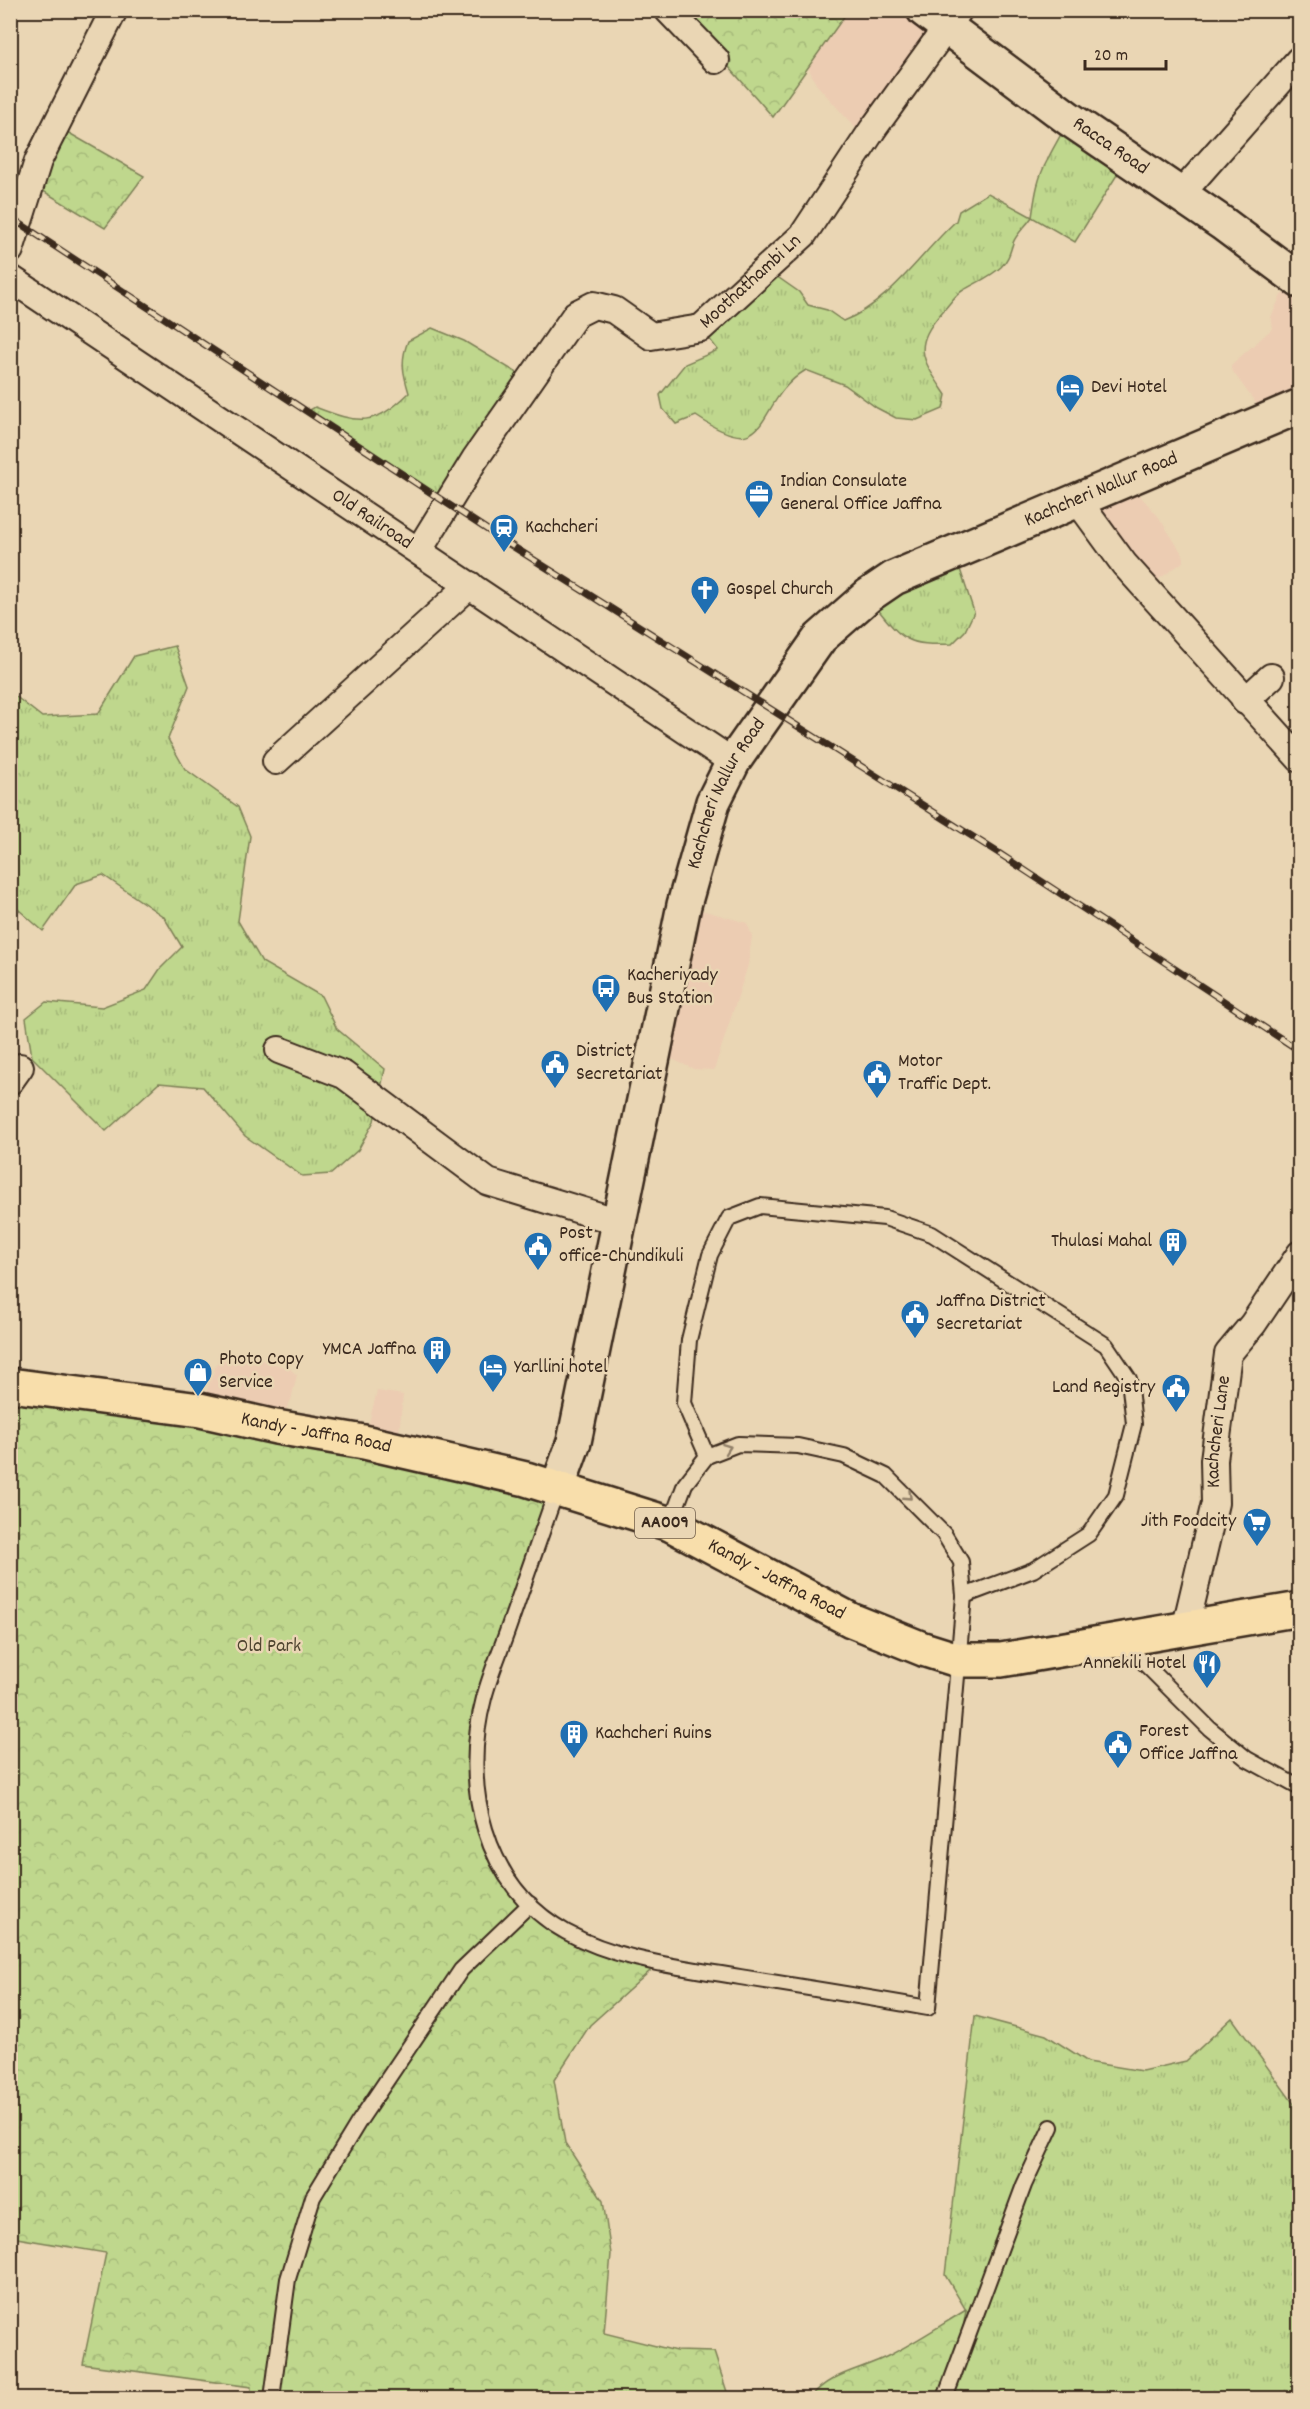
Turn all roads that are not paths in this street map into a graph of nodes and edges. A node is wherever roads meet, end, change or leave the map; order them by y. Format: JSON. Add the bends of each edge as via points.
{"nodes":[{"id":1,"x":114,"y":10,"type":"edge"},
{"id":2,"x":668,"y":10,"type":"edge"},
{"id":3,"x":944,"y":16,"type":"edge"},
{"id":4,"x":716,"y":60,"type":"dead end"},
{"id":5,"x":1299,"y":60,"type":"edge"},
{"id":6,"x":1180,"y":195,"type":"junction"},
{"id":7,"x":10,"y":250,"type":"edge"},
{"id":8,"x":10,"y":278,"type":"edge"},
{"id":9,"x":1299,"y":280,"type":"edge"},
{"id":10,"x":1299,"y":406,"type":"edge"},
{"id":11,"x":1078,"y":501,"type":"junction"},
{"id":12,"x":419,"y":550,"type":"junction"},
{"id":13,"x":470,"y":585,"type":"junction"},
{"id":14,"x":1271,"y":677,"type":"dead end"},
{"id":15,"x":1245,"y":701,"type":"junction"},
{"id":16,"x":1299,"y":759,"type":"edge"},
{"id":17,"x":276,"y":761,"type":"dead end"},
{"id":18,"x":733,"y":762,"type":"junction"},
{"id":19,"x":279,"y":1050,"type":"dead end"},
{"id":20,"x":619,"y":1222,"type":"junction"},
{"id":21,"x":1299,"y":1254,"type":"edge"},
{"id":22,"x":10,"y":1385,"type":"edge"},
{"id":23,"x":707,"y":1456,"type":"junction"},
{"id":24,"x":557,"y":1489,"type":"junction"},
{"id":25,"x":670,"y":1524,"type":"junction"},
{"id":26,"x":964,"y":1596,"type":"junction"},
{"id":27,"x":1299,"y":1609,"type":"edge"},
{"id":28,"x":1185,"y":1630,"type":"junction"},
{"id":29,"x":1121,"y":1640,"type":"junction"},
{"id":30,"x":958,"y":1660,"type":"junction"},
{"id":31,"x":1299,"y":1788,"type":"edge"},
{"id":32,"x":530,"y":1904,"type":"junction"},
{"id":33,"x":1051,"y":2127,"type":"dead end"},
{"id":34,"x":272,"y":2398,"type":"edge"},
{"id":35,"x":945,"y":2398,"type":"edge"}],
"edges":[{"from":1,"to":7,"type":"street","via":[[38,161]]},
{"from":2,"to":4,"type":"street"},
{"from":3,"to":6,"type":"street","name":"Racca Road","via":[[1068,118]]},
{"from":3,"to":12,"type":"street","name":"Moothathambi Ln","via":[[803,235],[701,327],[651,336],[614,310],[594,305],[576,314],[475,459]]},
{"from":5,"to":6,"type":"street"},
{"from":6,"to":9,"type":"street","name":"Racca Road"},
{"from":8,"to":12,"type":"street","name":"Old Railroad"},
{"from":10,"to":11,"type":"street","name":"Kachcheri Nallur Road"},
{"from":11,"to":15,"type":"street","via":[[1125,564]]},
{"from":11,"to":18,"type":"street","name":"Kachcheri Nallur Road","via":[[894,578],[869,595],[820,638]]},
{"from":12,"to":13,"type":"street","name":"Old Railroad"},
{"from":13,"to":17,"type":"street"},
{"from":13,"to":18,"type":"street","name":"Old Railroad"},
{"from":14,"to":15,"type":"street"},
{"from":15,"to":16,"type":"street"},
{"from":18,"to":20,"type":"street","name":"Kachcheri Nallur Road","via":[[712,802],[684,905]]},
{"from":19,"to":20,"type":"street","via":[[344,1075],[488,1182]]},
{"from":20,"to":24,"type":"street","name":"Kachcheri Nallur Road","via":[[574,1442]]},
{"from":21,"to":28,"type":"street","name":"Kachcheri Lane","via":[[1253,1324],[1228,1354],[1214,1460],[1215,1503]]},
{"from":22,"to":24,"type":"highway","name":"Kandy - Jaffna Road","number":"AA009","via":[[200,1410],[364,1442]]},
{"from":23,"to":25,"type":"lane","via":[[685,1484]]},
{"from":23,"to":26,"type":"lane","one_way":true,"via":[[738,1444],[798,1446],[844,1456],[886,1476],[944,1534],[961,1562]]},
{"from":23,"to":26,"type":"lane","via":[[684,1403],[689,1340],[710,1255],[729,1218],[760,1206],[885,1218],[932,1234],[1106,1345],[1128,1380],[1134,1424],[1116,1495],[1089,1534],[1033,1570]]},
{"from":24,"to":25,"type":"highway","name":"Kandy - Jaffna Road","number":"AA009"},
{"from":24,"to":32,"type":"lane","via":[[483,1698],[477,1742],[475,1785],[484,1833],[504,1872]]},
{"from":25,"to":30,"type":"highway","name":"Kandy - Jaffna Road","number":"AA009","via":[[850,1620]]},
{"from":26,"to":30,"type":"lane"},
{"from":27,"to":28,"type":"highway","name":"Kandy - Jaffna Road","number":"AA009"},
{"from":28,"to":29,"type":"highway","name":"Kandy - Jaffna Road","number":"AA009"},
{"from":29,"to":30,"type":"highway","name":"Kandy - Jaffna Road","number":"AA009","via":[[1001,1660]]},
{"from":29,"to":31,"type":"lane","via":[[1209,1728],[1247,1759]]},
{"from":30,"to":32,"type":"lane","via":[[928,2008],[609,1952],[564,1931]]},
{"from":32,"to":34,"type":"lane","via":[[461,1970],[313,2197],[288,2280]]},
{"from":33,"to":35,"type":"lane","via":[[1024,2185]]}]}
